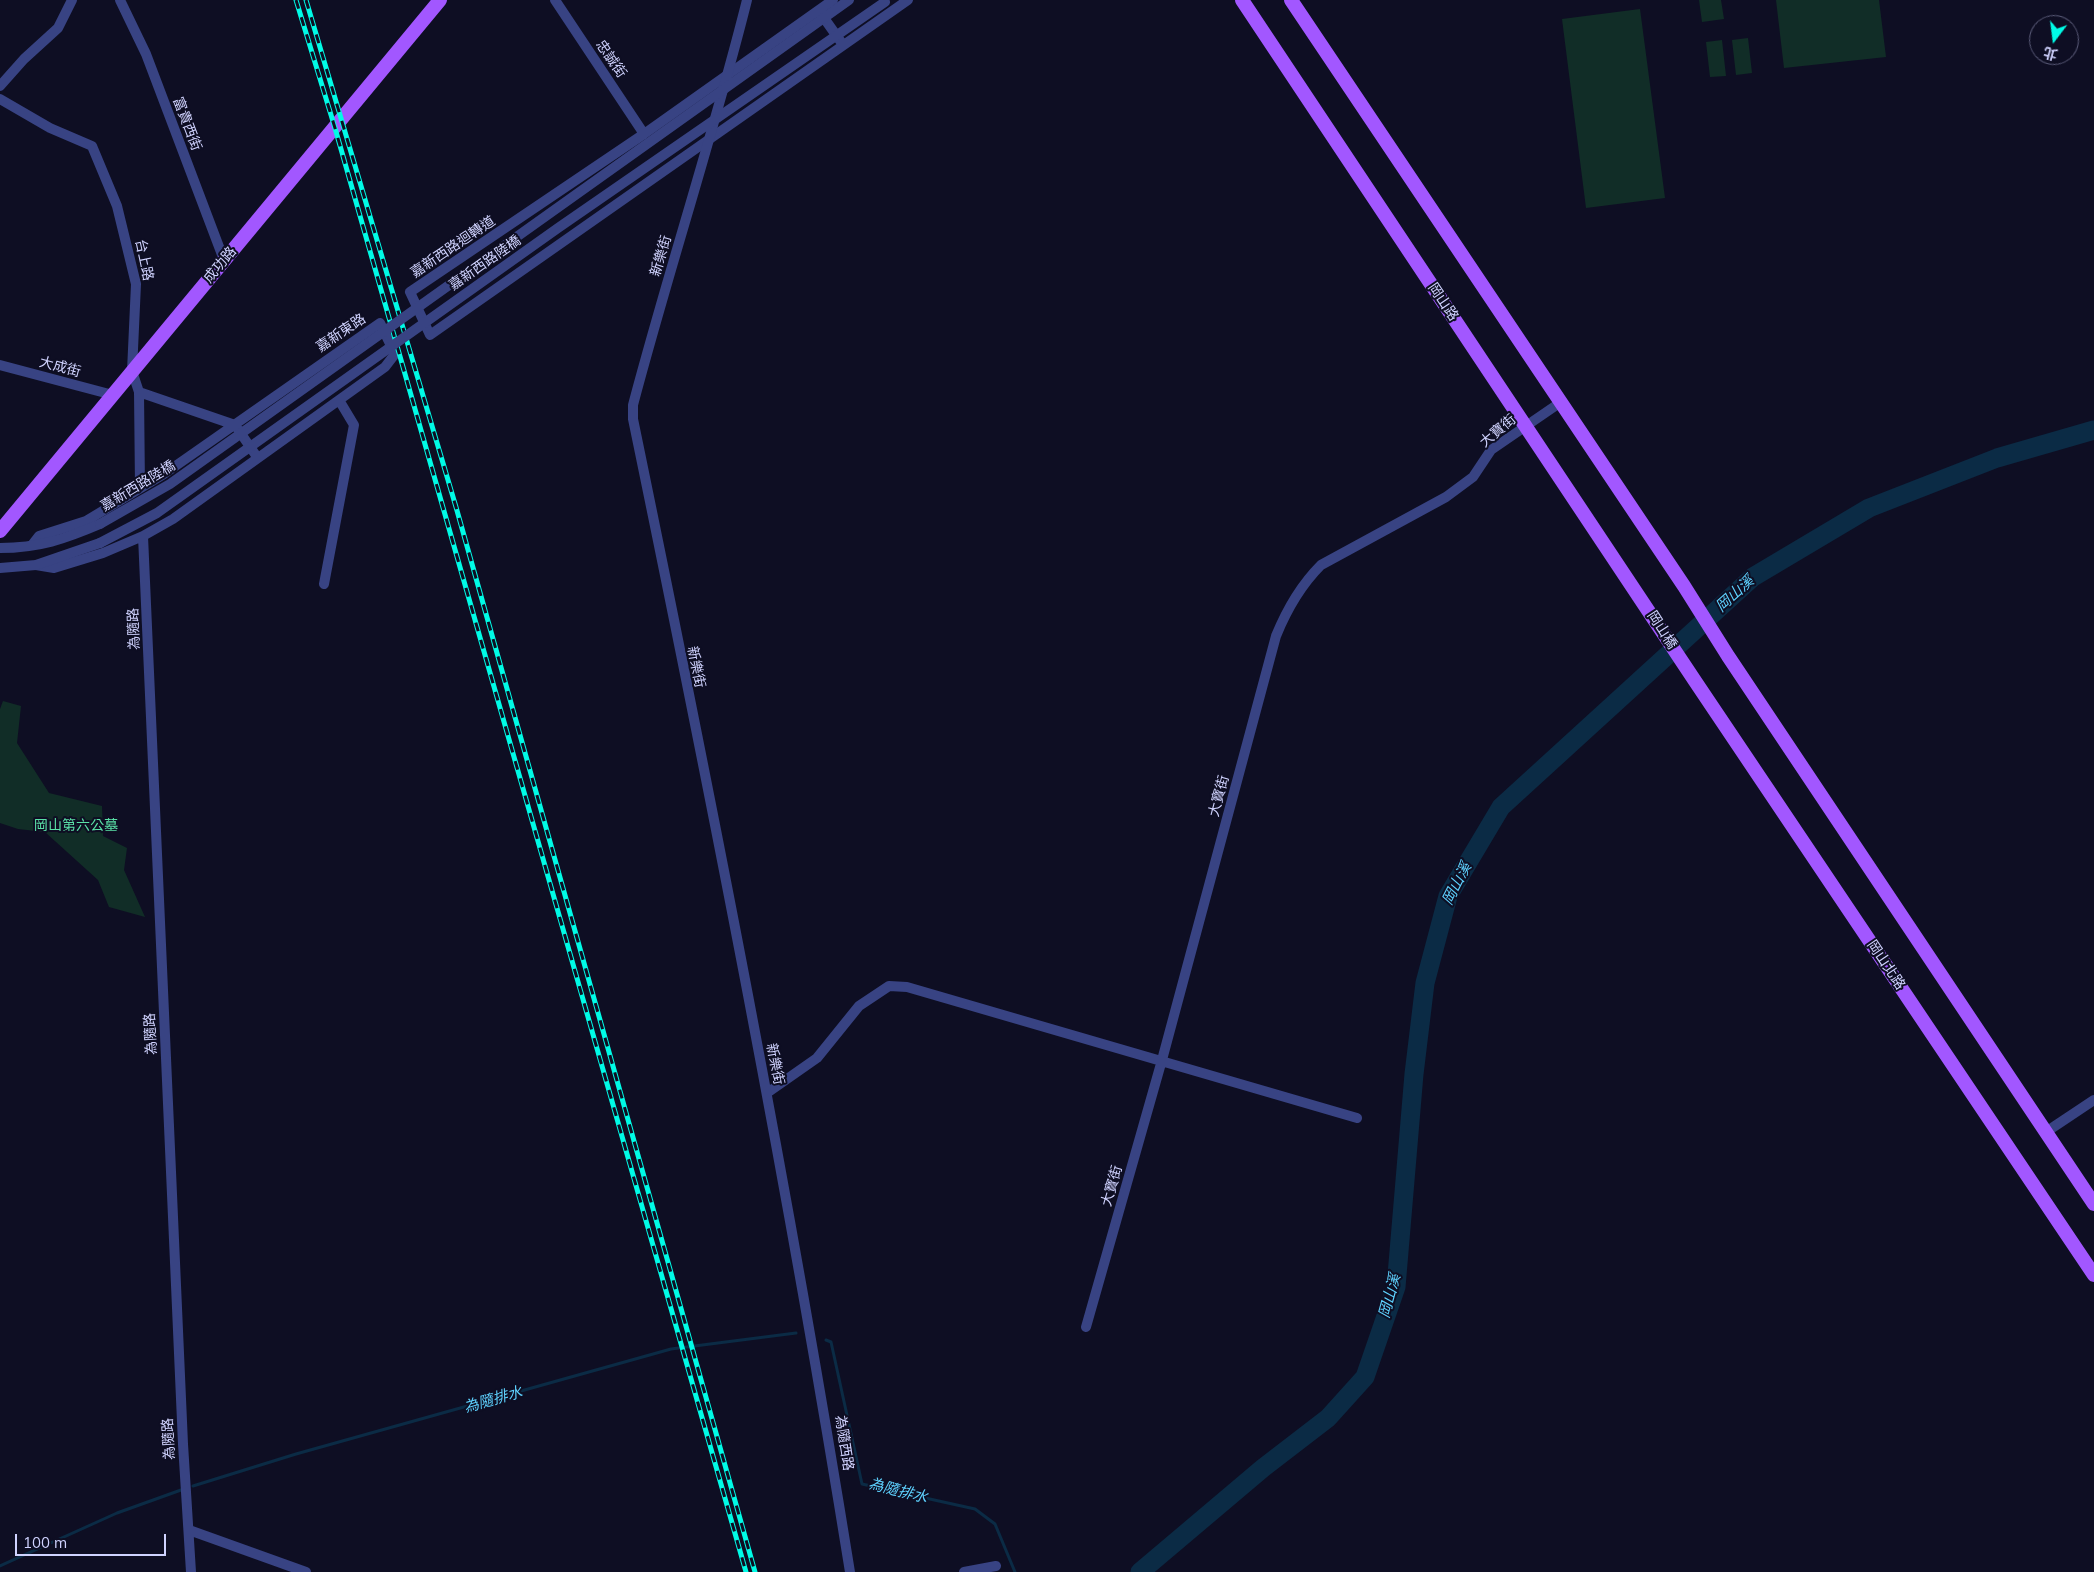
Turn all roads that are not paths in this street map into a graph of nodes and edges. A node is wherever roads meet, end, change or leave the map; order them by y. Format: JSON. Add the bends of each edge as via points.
{"nodes":[{"id":1,"x":72,"y":0,"type":"edge"},
{"id":2,"x":120,"y":0,"type":"edge"},
{"id":3,"x":440,"y":0,"type":"edge"},
{"id":4,"x":555,"y":0,"type":"edge"},
{"id":5,"x":747,"y":0,"type":"edge"},
{"id":6,"x":833,"y":0,"type":"edge"},
{"id":7,"x":849,"y":0,"type":"edge"},
{"id":8,"x":908,"y":0,"type":"edge"},
{"id":9,"x":1242,"y":0,"type":"edge"},
{"id":10,"x":1291,"y":0,"type":"edge"},
{"id":11,"x":887,"y":1,"type":"edge"},
{"id":12,"x":818,"y":10,"type":"junction"},
{"id":13,"x":842,"y":45,"type":"junction"},
{"id":14,"x":729,"y":72,"type":"junction"},
{"id":15,"x":0,"y":86,"type":"edge"},
{"id":16,"x":0,"y":99,"type":"edge"},
{"id":17,"x":644,"y":134,"type":"junction"},
{"id":18,"x":712,"y":136,"type":"junction"},
{"id":19,"x":224,"y":260,"type":"junction"},
{"id":20,"x":0,"y":365,"type":"edge"},
{"id":21,"x":132,"y":371,"type":"junction"},
{"id":22,"x":139,"y":392,"type":"junction"},
{"id":23,"x":113,"y":395,"type":"junction"},
{"id":24,"x":339,"y":400,"type":"junction"},
{"id":25,"x":1561,"y":402,"type":"junction"},
{"id":26,"x":235,"y":425,"type":"junction"},
{"id":27,"x":1526,"y":425,"type":"junction"},
{"id":28,"x":258,"y":458,"type":"junction"},
{"id":29,"x":140,"y":488,"type":"junction"},
{"id":30,"x":100,"y":524,"type":"joint"},
{"id":31,"x":0,"y":531,"type":"edge"},
{"id":32,"x":143,"y":536,"type":"junction"},
{"id":33,"x":100,"y":543,"type":"joint"},
{"id":34,"x":32,"y":545,"type":"junction"},
{"id":35,"x":0,"y":548,"type":"edge"},
{"id":36,"x":36,"y":564,"type":"junction"},
{"id":37,"x":0,"y":568,"type":"edge"},
{"id":38,"x":324,"y":584,"type":"dead end"},
{"id":39,"x":1645,"y":604,"type":"joint"},
{"id":40,"x":1679,"y":656,"type":"joint"},
{"id":41,"x":1162,"y":1060,"type":"junction"},
{"id":42,"x":767,"y":1093,"type":"junction"},
{"id":43,"x":2094,"y":1100,"type":"edge"},
{"id":44,"x":1357,"y":1118,"type":"dead end"},
{"id":45,"x":2046,"y":1132,"type":"junction"},
{"id":46,"x":2094,"y":1204,"type":"edge"},
{"id":47,"x":2094,"y":1275,"type":"edge"},
{"id":48,"x":1086,"y":1327,"type":"dead end"},
{"id":49,"x":814,"y":1347,"type":"joint"},
{"id":50,"x":189,"y":1530,"type":"junction"},
{"id":51,"x":996,"y":1566,"type":"dead end"},
{"id":52,"x":191,"y":1572,"type":"edge"},
{"id":53,"x":306,"y":1572,"type":"edge"},
{"id":54,"x":850,"y":1572,"type":"edge"},
{"id":55,"x":964,"y":1572,"type":"edge"}],
"edges":[{"from":1,"to":15,"type":"street","via":[[58,28]]},
{"from":2,"to":19,"type":"street","name":"富貴西街","via":[[146,54]]},
{"from":3,"to":19,"type":"main road","name":"成功路"},
{"from":4,"to":17,"type":"street","name":"忠誠街"},
{"from":5,"to":14,"type":"street","name":"新樂街"},
{"from":6,"to":12,"type":"street","name":"嘉新西路迴轉道"},
{"from":7,"to":30,"type":"street","name":"嘉新西路陸橋","bridge":true,"via":[[170,484]]},
{"from":8,"to":13,"type":"street"},
{"from":9,"to":27,"type":"main road","name":"岡山路"},
{"from":10,"to":25,"type":"main road"},
{"from":11,"to":33,"type":"street","name":"嘉新西路陸橋","bridge":true,"via":[[558,228],[158,513]]},
{"from":12,"to":13,"type":"street"},
{"from":12,"to":14,"type":"street","name":"嘉新西路迴轉道"},
{"from":13,"to":18,"type":"street"},
{"from":14,"to":17,"type":"street","name":"嘉新西路迴轉道"},
{"from":14,"to":18,"type":"street","name":"新樂街"},
{"from":16,"to":21,"type":"street","name":"台上路","via":[[50,128],[92,146],[117,206],[136,284]]},
{"from":17,"to":18,"type":"street","name":"嘉新西路迴轉道","via":[[410,292],[430,335]]},
{"from":18,"to":42,"type":"street","name":"新樂街","via":[[657,315],[633,405],[633,418]]},
{"from":19,"to":21,"type":"main road","name":"成功路"},
{"from":20,"to":23,"type":"street","name":"大成街"},
{"from":21,"to":22,"type":"street","name":"台上路"},
{"from":21,"to":23,"type":"main road","name":"成功路"},
{"from":22,"to":26,"type":"street"},
{"from":22,"to":29,"type":"street","name":"台上路"},
{"from":23,"to":31,"type":"main road","name":"成功路"},
{"from":24,"to":26,"type":"street","name":"嘉新東路","via":[[385,367],[395,354],[380,324]]},
{"from":24,"to":28,"type":"street","name":"嘉新東路"},
{"from":24,"to":38,"type":"street","via":[[354,425]]},
{"from":25,"to":27,"type":"street","name":"大寶街"},
{"from":25,"to":45,"type":"main road"},
{"from":26,"to":28,"type":"street"},
{"from":26,"to":29,"type":"street","name":"嘉新東路"},
{"from":27,"to":39,"type":"main road","name":"岡山路"},
{"from":27,"to":41,"type":"street","name":"大寶街","via":[[1491,450],[1473,477],[1446,497],[1321,565],[1289,605],[1276,636]]},
{"from":28,"to":32,"type":"street","name":"嘉新東路","via":[[173,519]]},
{"from":29,"to":34,"type":"street","name":"嘉新東路","via":[[86,521],[39,536]]},
{"from":30,"to":34,"type":"street","name":"嘉新東路","via":[[58,541]]},
{"from":32,"to":36,"type":"street","name":"嘉新東路","via":[[54,568]]},
{"from":32,"to":50,"type":"street","name":"為隨路"},
{"from":33,"to":36,"type":"street","name":"嘉新東路"},
{"from":34,"to":35,"type":"street","name":"嘉新東路"},
{"from":36,"to":37,"type":"street","name":"嘉新東路"},
{"from":39,"to":40,"type":"main road","name":"岡山橋"},
{"from":40,"to":47,"type":"main road","name":"岡山北路"},
{"from":41,"to":42,"type":"street","via":[[907,988],[889,986],[859,1006],[817,1058]]},
{"from":41,"to":44,"type":"street"},
{"from":41,"to":48,"type":"street","name":"大寶街"},
{"from":42,"to":49,"type":"street","name":"新樂街"},
{"from":43,"to":45,"type":"street"},
{"from":45,"to":46,"type":"main road"},
{"from":49,"to":54,"type":"street","name":"為隨西路"},
{"from":50,"to":52,"type":"street","name":"為隨路"},
{"from":50,"to":53,"type":"street"},
{"from":51,"to":55,"type":"street"}]}
